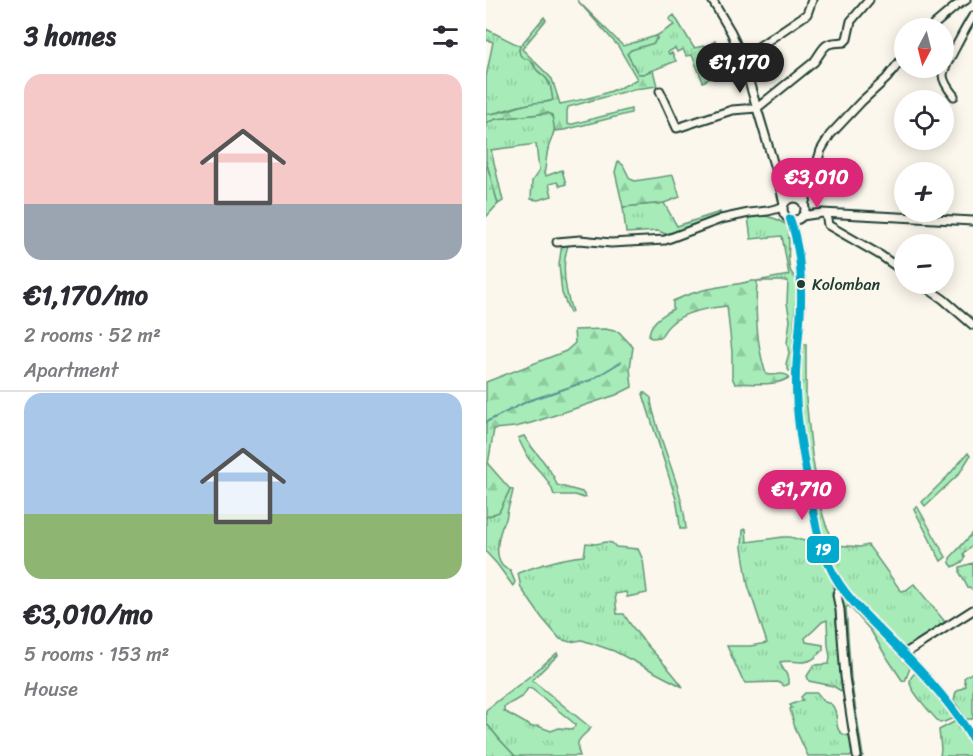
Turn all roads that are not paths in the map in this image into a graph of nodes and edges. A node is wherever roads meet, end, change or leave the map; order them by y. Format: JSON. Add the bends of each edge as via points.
{"nodes":[{"id":1,"x":712,"y":0,"type":"edge"},
{"id":2,"x":812,"y":0,"type":"edge"},
{"id":3,"x":869,"y":0,"type":"edge"},
{"id":4,"x":966,"y":0,"type":"edge"},
{"id":5,"x":973,"y":16,"type":"edge"},
{"id":6,"x":942,"y":18,"type":"edge"},
{"id":7,"x":742,"y":58,"type":"junction"},
{"id":8,"x":894,"y":69,"type":"edge"},
{"id":9,"x":951,"y":90,"type":"edge"},
{"id":10,"x":660,"y":91,"type":"dead end"},
{"id":11,"x":757,"y":108,"type":"junction"},
{"id":12,"x":779,"y":182,"type":"junction"},
{"id":13,"x":810,"y":183,"type":"junction"},
{"id":14,"x":794,"y":198,"type":"junction"},
{"id":15,"x":804,"y":205,"type":"junction"},
{"id":16,"x":785,"y":211,"type":"junction"},
{"id":17,"x":824,"y":214,"type":"junction"},
{"id":18,"x":801,"y":217,"type":"junction"},
{"id":19,"x":973,"y":221,"type":"edge"},
{"id":20,"x":796,"y":241,"type":"junction"},
{"id":21,"x":557,"y":242,"type":"dead end"},
{"id":22,"x":894,"y":265,"type":"edge"},
{"id":23,"x":936,"y":294,"type":"edge"},
{"id":24,"x":973,"y":325,"type":"edge"},
{"id":25,"x":840,"y":584,"type":"junction"},
{"id":26,"x":973,"y":610,"type":"edge"},
{"id":27,"x":904,"y":654,"type":"junction"},
{"id":28,"x":973,"y":740,"type":"edge"},
{"id":29,"x":857,"y":756,"type":"edge"}],
"edges":[{"from":1,"to":7,"type":"street"},
{"from":2,"to":7,"type":"street","via":[[807,14]]},
{"from":3,"to":11,"type":"street","via":[[851,21],[844,42],[825,46],[814,62]]},
{"from":4,"to":6,"type":"street"},
{"from":5,"to":9,"type":"street","via":[[944,71]]},
{"from":7,"to":11,"type":"street"},
{"from":8,"to":13,"type":"street","via":[[830,135]]},
{"from":10,"to":11,"type":"street","via":[[676,128],[732,110]]},
{"from":11,"to":12,"type":"street"},
{"from":12,"to":14,"type":"street"},
{"from":12,"to":16,"type":"street"},
{"from":13,"to":14,"type":"street"},
{"from":13,"to":15,"type":"street"},
{"from":14,"to":15,"type":"street"},
{"from":14,"to":16,"type":"street","via":[[788,200]]},
{"from":15,"to":17,"type":"street"},
{"from":15,"to":18,"type":"street"},
{"from":16,"to":18,"type":"street","via":[[795,220]]},
{"from":16,"to":20,"type":"street"},
{"from":16,"to":21,"type":"street","via":[[721,219],[666,240]]},
{"from":17,"to":18,"type":"street"},
{"from":17,"to":19,"type":"street"},
{"from":17,"to":22,"type":"street","via":[[828,225]]},
{"from":18,"to":20,"type":"street"},
{"from":20,"to":25,"type":"street","via":[[801,293],[796,370],[799,426],[821,545]]},
{"from":23,"to":24,"type":"street"},
{"from":25,"to":27,"type":"street"},
{"from":25,"to":29,"type":"street","via":[[837,595],[844,677]]},
{"from":26,"to":27,"type":"street"},
{"from":27,"to":28,"type":"street","via":[[951,707]]}]}
